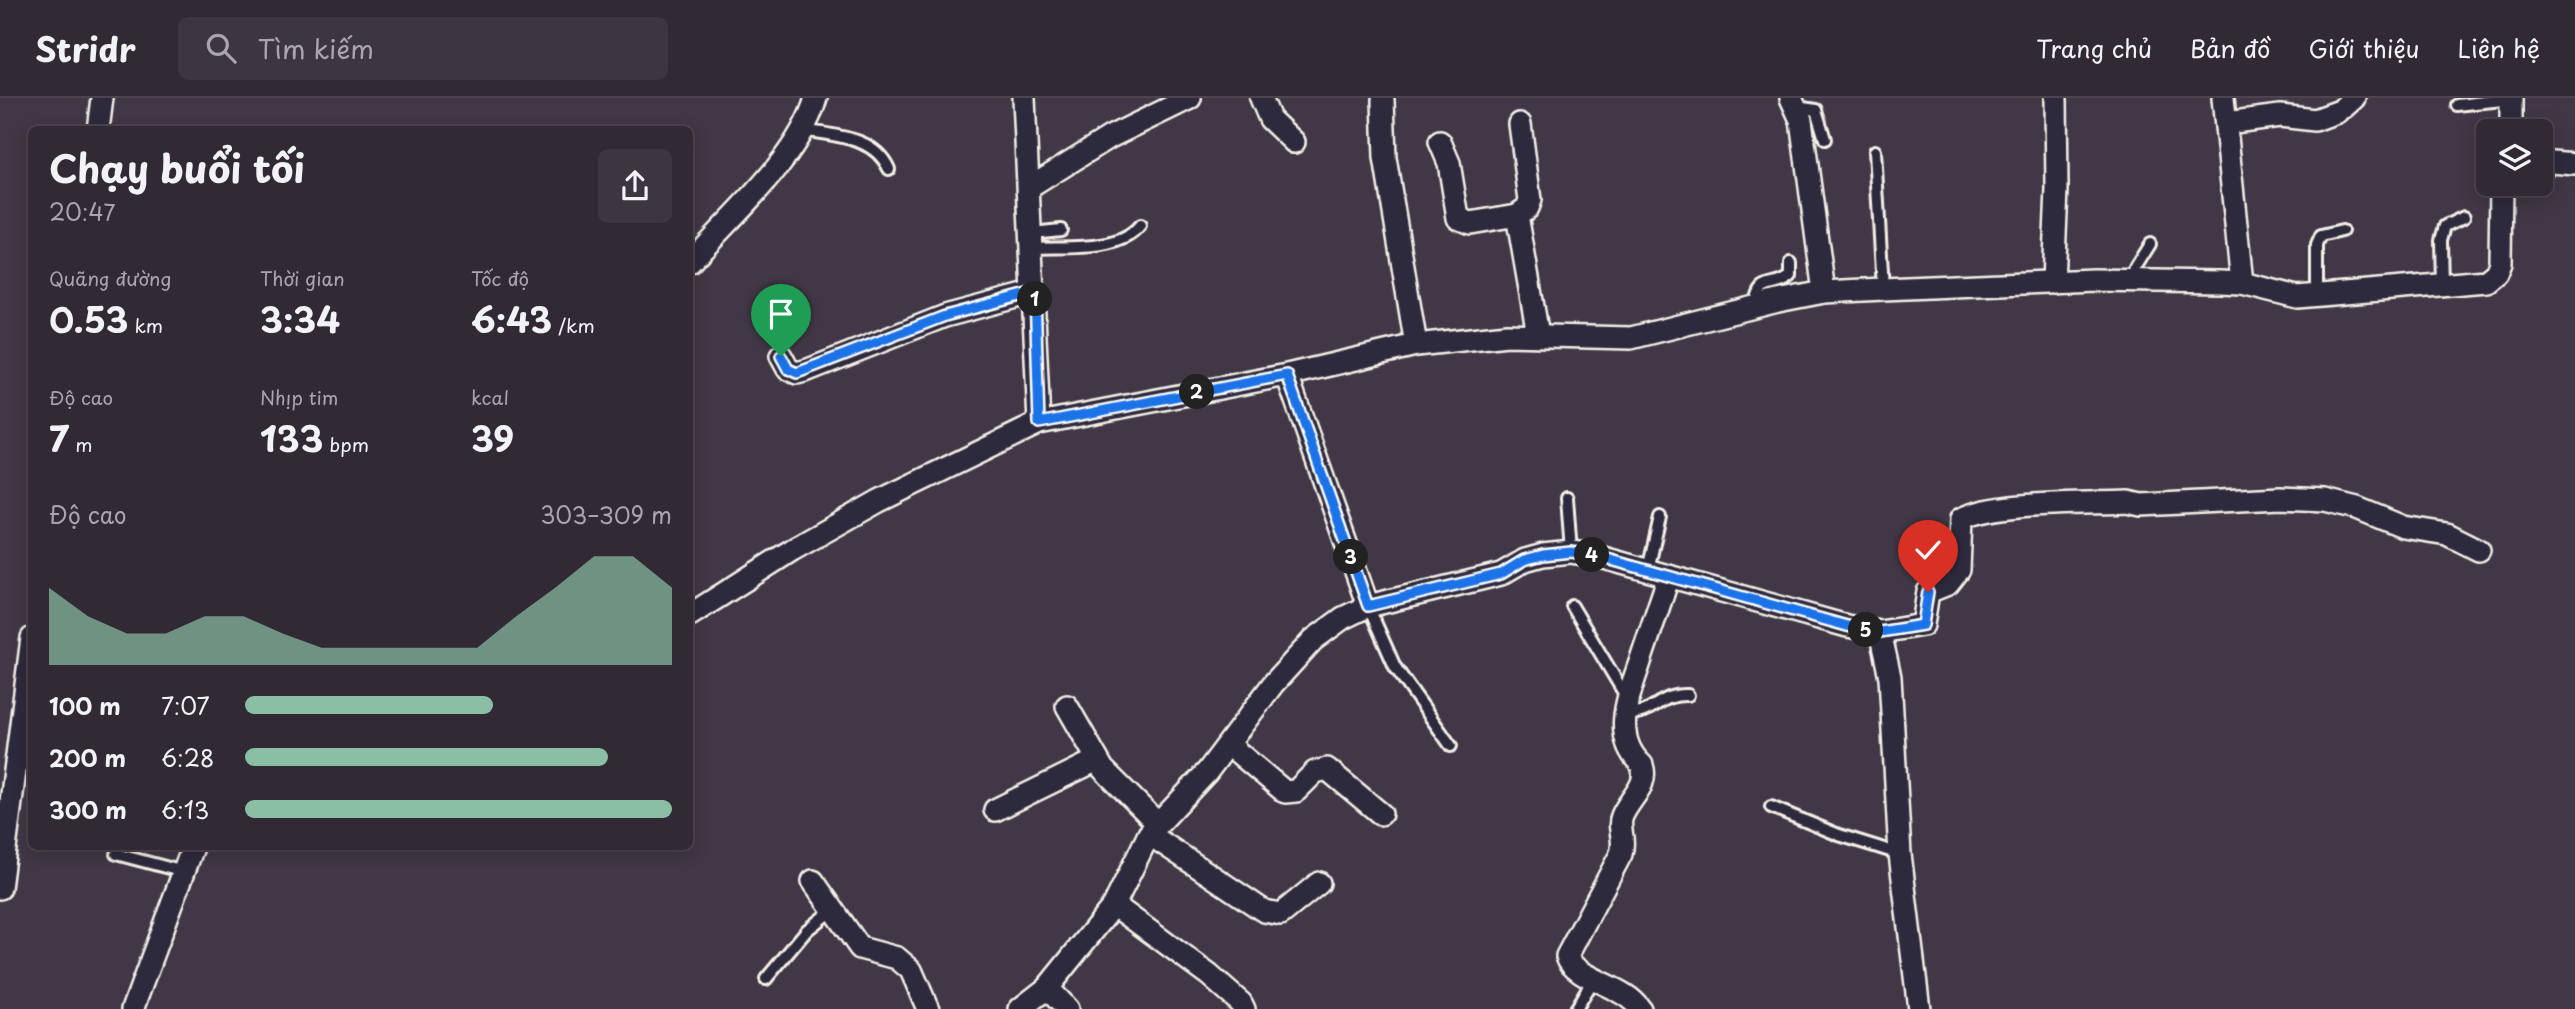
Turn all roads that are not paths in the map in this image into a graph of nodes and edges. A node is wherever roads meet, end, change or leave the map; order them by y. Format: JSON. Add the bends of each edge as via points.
{"nodes":[{"id":1,"x":102,"y":98,"type":"edge"},
{"id":2,"x":816,"y":98,"type":"edge"},
{"id":3,"x":1024,"y":98,"type":"edge"},
{"id":4,"x":1190,"y":98,"type":"edge"},
{"id":5,"x":1261,"y":98,"type":"edge"},
{"id":6,"x":2056,"y":98,"type":"edge"},
{"id":7,"x":2223,"y":98,"type":"edge"},
{"id":8,"x":2511,"y":98,"type":"edge"},
{"id":9,"x":1383,"y":100,"type":"edge"},
{"id":10,"x":1793,"y":102,"type":"edge"},
{"id":11,"x":2457,"y":105,"type":"dead end"},
{"id":12,"x":2345,"y":106,"type":"edge"},
{"id":13,"x":2511,"y":119,"type":"edge"},
{"id":14,"x":2226,"y":123,"type":"junction"},
{"id":15,"x":1520,"y":124,"type":"dead end"},
{"id":16,"x":98,"y":126,"type":"edge"},
{"id":17,"x":802,"y":130,"type":"junction"},
{"id":18,"x":1825,"y":139,"type":"dead end"},
{"id":19,"x":1294,"y":142,"type":"dead end"},
{"id":20,"x":1440,"y":142,"type":"dead end"},
{"id":21,"x":1875,"y":151,"type":"dead end"},
{"id":22,"x":2553,"y":162,"type":"edge"},
{"id":23,"x":2575,"y":164,"type":"edge"},
{"id":24,"x":889,"y":169,"type":"dead end"},
{"id":25,"x":1030,"y":187,"type":"junction"},
{"id":26,"x":2501,"y":196,"type":"edge"},
{"id":27,"x":1517,"y":215,"type":"junction"},
{"id":28,"x":2464,"y":217,"type":"dead end"},
{"id":29,"x":1140,"y":226,"type":"dead end"},
{"id":30,"x":1061,"y":230,"type":"dead end"},
{"id":31,"x":2342,"y":231,"type":"dead end"},
{"id":32,"x":1033,"y":241,"type":"junction"},
{"id":33,"x":2150,"y":244,"type":"dead end"},
{"id":34,"x":693,"y":259,"type":"edge"},
{"id":35,"x":1791,"y":263,"type":"dead end"},
{"id":36,"x":2132,"y":281,"type":"junction"},
{"id":37,"x":2053,"y":282,"type":"junction"},
{"id":38,"x":2242,"y":283,"type":"junction"},
{"id":39,"x":2442,"y":287,"type":"junction"},
{"id":40,"x":1883,"y":289,"type":"junction"},
{"id":41,"x":1035,"y":292,"type":"junction"},
{"id":42,"x":1824,"y":292,"type":"junction"},
{"id":43,"x":2317,"y":296,"type":"junction"},
{"id":44,"x":1756,"y":306,"type":"junction"},
{"id":45,"x":1538,"y":335,"type":"junction"},
{"id":46,"x":1416,"y":345,"type":"junction"},
{"id":47,"x":781,"y":356,"type":"dead end"},
{"id":48,"x":1287,"y":375,"type":"junction"},
{"id":49,"x":1039,"y":423,"type":"junction"},
{"id":50,"x":1567,"y":498,"type":"dead end"},
{"id":51,"x":1660,"y":517,"type":"dead end"},
{"id":52,"x":2479,"y":550,"type":"dead end"},
{"id":53,"x":1571,"y":552,"type":"junction"},
{"id":54,"x":1658,"y":573,"type":"junction"},
{"id":55,"x":1368,"y":606,"type":"junction"},
{"id":56,"x":1572,"y":606,"type":"dead end"},
{"id":57,"x":693,"y":613,"type":"edge"},
{"id":58,"x":1880,"y":632,"type":"junction"},
{"id":59,"x":28,"y":669,"type":"edge"},
{"id":60,"x":1688,"y":695,"type":"dead end"},
{"id":61,"x":1067,"y":706,"type":"dead end"},
{"id":62,"x":1626,"y":707,"type":"junction"},
{"id":63,"x":1229,"y":745,"type":"junction"},
{"id":64,"x":1451,"y":746,"type":"dead end"},
{"id":65,"x":1097,"y":760,"type":"junction"},
{"id":66,"x":1772,"y":807,"type":"dead end"},
{"id":67,"x":995,"y":810,"type":"dead end"},
{"id":68,"x":1381,"y":814,"type":"dead end"},
{"id":69,"x":1153,"y":829,"type":"junction"},
{"id":70,"x":192,"y":850,"type":"edge"},
{"id":71,"x":1900,"y":853,"type":"junction"},
{"id":72,"x":116,"y":855,"type":"dead end"},
{"id":73,"x":184,"y":872,"type":"junction"},
{"id":74,"x":813,"y":881,"type":"dead end"},
{"id":75,"x":1319,"y":883,"type":"dead end"},
{"id":76,"x":0,"y":888,"type":"edge"},
{"id":77,"x":1114,"y":905,"type":"junction"},
{"id":78,"x":832,"y":910,"type":"junction"},
{"id":79,"x":1594,"y":978,"type":"junction"},
{"id":80,"x":766,"y":979,"type":"dead end"},
{"id":81,"x":1047,"y":988,"type":"junction"},
{"id":82,"x":133,"y":1009,"type":"edge"},
{"id":83,"x":928,"y":1009,"type":"edge"},
{"id":84,"x":1020,"y":1009,"type":"edge"},
{"id":85,"x":1067,"y":1009,"type":"edge"},
{"id":86,"x":1244,"y":1009,"type":"edge"},
{"id":87,"x":1575,"y":1009,"type":"edge"},
{"id":88,"x":1640,"y":1009,"type":"edge"},
{"id":89,"x":1919,"y":1009,"type":"edge"}],
"edges":[{"from":1,"to":16,"type":"street"},
{"from":2,"to":17,"type":"street"},
{"from":3,"to":25,"type":"street"},
{"from":4,"to":25,"type":"street","via":[[1110,136]]},
{"from":5,"to":19,"type":"street","via":[[1269,119]]},
{"from":6,"to":37,"type":"street"},
{"from":7,"to":14,"type":"street"},
{"from":8,"to":11,"type":"lane"},
{"from":8,"to":13,"type":"street"},
{"from":9,"to":46,"type":"street","via":[[1385,158]]},
{"from":10,"to":18,"type":"lane","via":[[1816,110]]},
{"from":10,"to":42,"type":"street","via":[[1803,134]]},
{"from":12,"to":14,"type":"street","via":[[2315,120],[2280,116]]},
{"from":14,"to":38,"type":"street"},
{"from":15,"to":27,"type":"street","via":[[1530,200]]},
{"from":17,"to":24,"type":"lane","via":[[863,142],[876,149]]},
{"from":17,"to":34,"type":"street"},
{"from":20,"to":27,"type":"street","via":[[1449,163],[1456,212],[1463,222]]},
{"from":21,"to":40,"type":"lane"},
{"from":22,"to":23,"type":"street"},
{"from":25,"to":32,"type":"street"},
{"from":26,"to":39,"type":"street","via":[[2496,273],[2486,281]]},
{"from":27,"to":45,"type":"street"},
{"from":28,"to":39,"type":"lane","via":[[2445,226]]},
{"from":29,"to":32,"type":"lane","via":[[1129,239],[1110,243]]},
{"from":30,"to":32,"type":"lane"},
{"from":31,"to":43,"type":"lane","via":[[2321,236],[2317,245]]},
{"from":32,"to":41,"type":"street"},
{"from":33,"to":36,"type":"lane"},
{"from":35,"to":44,"type":"lane","via":[[1791,276],[1764,285]]},
{"from":36,"to":37,"type":"street"},
{"from":36,"to":38,"type":"street"},
{"from":37,"to":40,"type":"street"},
{"from":38,"to":43,"type":"street","via":[[2279,295]]},
{"from":39,"to":43,"type":"street"},
{"from":40,"to":42,"type":"street"},
{"from":41,"to":47,"type":"street","via":[[945,316],[797,373],[788,369]]},
{"from":41,"to":49,"type":"street"},
{"from":42,"to":44,"type":"street"},
{"from":44,"to":45,"type":"street","via":[[1631,338]]},
{"from":45,"to":46,"type":"street"},
{"from":46,"to":48,"type":"street"},
{"from":48,"to":49,"type":"street"},
{"from":48,"to":55,"type":"street"},
{"from":49,"to":57,"type":"street","via":[[879,501]]},
{"from":50,"to":53,"type":"lane"},
{"from":51,"to":54,"type":"lane"},
{"from":52,"to":58,"type":"street","via":[[2447,534],[2403,527],[2357,508],[2303,497],[1972,513],[1961,519],[1959,570],[1948,584],[1928,592],[1923,625]]},
{"from":53,"to":54,"type":"street"},
{"from":53,"to":55,"type":"street","via":[[1524,560],[1501,574]]},
{"from":54,"to":58,"type":"street"},
{"from":54,"to":62,"type":"street"},
{"from":55,"to":63,"type":"street","via":[[1313,640],[1273,684]]},
{"from":55,"to":64,"type":"lane","via":[[1395,667]]},
{"from":56,"to":62,"type":"lane"},
{"from":58,"to":71,"type":"street","via":[[1890,677]]},
{"from":59,"to":76,"type":"street"},
{"from":60,"to":62,"type":"lane","via":[[1670,695],[1641,715]]},
{"from":61,"to":65,"type":"street"},
{"from":62,"to":79,"type":"street","via":[[1626,742],[1642,765],[1643,783],[1622,815],[1620,826],[1626,840],[1621,854],[1567,956],[1570,964]]},
{"from":63,"to":68,"type":"street","via":[[1285,792],[1296,791],[1315,772],[1327,769]]},
{"from":63,"to":69,"type":"street"},
{"from":65,"to":67,"type":"street"},
{"from":65,"to":69,"type":"street"},
{"from":66,"to":71,"type":"lane","via":[[1839,835]]},
{"from":69,"to":75,"type":"street","via":[[1264,911],[1281,914]]},
{"from":69,"to":77,"type":"street"},
{"from":70,"to":73,"type":"street"},
{"from":71,"to":89,"type":"street"},
{"from":72,"to":73,"type":"lane"},
{"from":73,"to":82,"type":"street"},
{"from":74,"to":78,"type":"street"},
{"from":77,"to":81,"type":"street"},
{"from":77,"to":86,"type":"street","via":[[1209,975]]},
{"from":78,"to":80,"type":"lane","via":[[807,930]]},
{"from":78,"to":83,"type":"street","via":[[860,948],[897,958],[911,970]]},
{"from":79,"to":87,"type":"lane"},
{"from":79,"to":88,"type":"street","via":[[1634,999]]},
{"from":81,"to":84,"type":"street"},
{"from":81,"to":85,"type":"street"}]}
